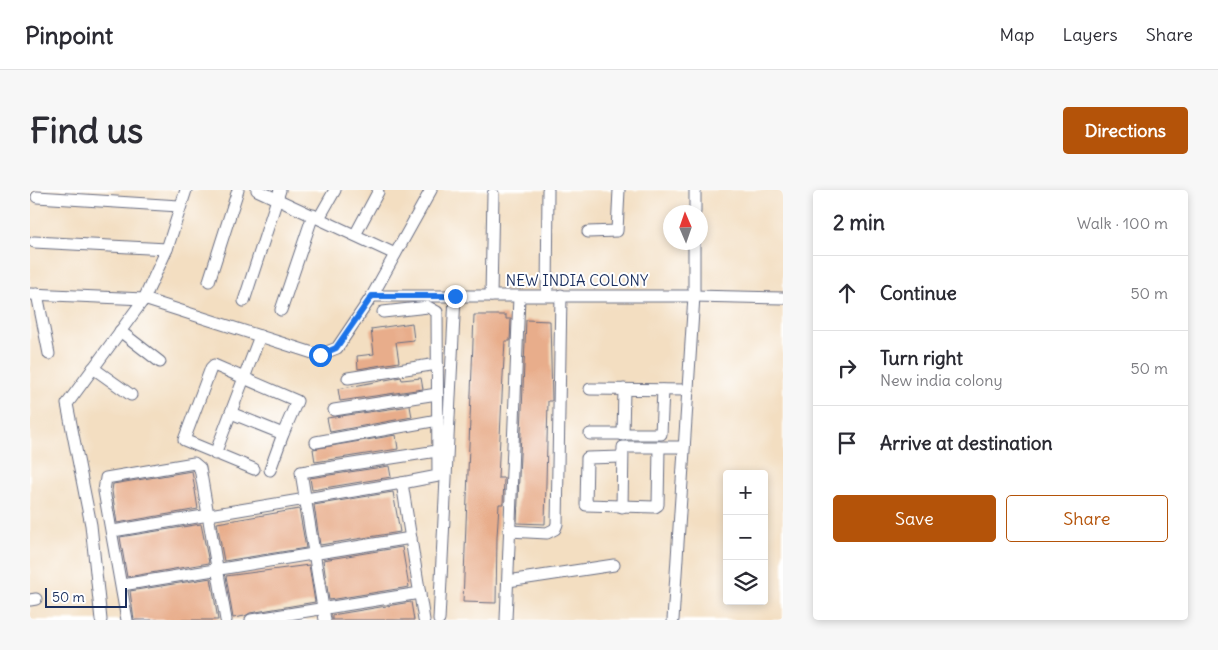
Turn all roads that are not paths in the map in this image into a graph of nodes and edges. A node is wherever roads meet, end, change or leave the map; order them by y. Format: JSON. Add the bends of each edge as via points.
{"nodes":[{"id":1,"x":186,"y":190,"type":"edge"},
{"id":2,"x":238,"y":190,"type":"edge"},
{"id":3,"x":258,"y":190,"type":"edge"},
{"id":4,"x":335,"y":190,"type":"edge"},
{"id":5,"x":431,"y":190,"type":"edge"},
{"id":6,"x":548,"y":190,"type":"edge"},
{"id":7,"x":619,"y":190,"type":"edge"},
{"id":8,"x":695,"y":190,"type":"edge"},
{"id":9,"x":378,"y":192,"type":"dead end"},
{"id":10,"x":279,"y":194,"type":"edge"},
{"id":11,"x":493,"y":194,"type":"dead end"},
{"id":12,"x":37,"y":197,"type":"dead end"},
{"id":13,"x":695,"y":205,"type":"edge"},
{"id":14,"x":179,"y":206,"type":"junction"},
{"id":15,"x":316,"y":216,"type":"junction"},
{"id":16,"x":588,"y":232,"type":"dead end"},
{"id":17,"x":355,"y":235,"type":"junction"},
{"id":18,"x":34,"y":242,"type":"dead end"},
{"id":19,"x":167,"y":249,"type":"junction"},
{"id":20,"x":694,"y":250,"type":"edge"},
{"id":21,"x":395,"y":254,"type":"junction"},
{"id":22,"x":209,"y":280,"type":"dead end"},
{"id":23,"x":34,"y":294,"type":"edge"},
{"id":24,"x":547,"y":295,"type":"junction"},
{"id":25,"x":561,"y":295,"type":"junction"},
{"id":26,"x":372,"y":296,"type":"junction"},
{"id":27,"x":455,"y":296,"type":"junction"},
{"id":28,"x":492,"y":296,"type":"junction"},
{"id":29,"x":694,"y":296,"type":"junction"},
{"id":30,"x":519,"y":297,"type":"junction"},
{"id":31,"x":783,"y":298,"type":"edge"},
{"id":32,"x":144,"y":300,"type":"junction"},
{"id":33,"x":244,"y":300,"type":"dead end"},
{"id":34,"x":282,"y":310,"type":"dead end"},
{"id":35,"x":382,"y":312,"type":"dead end"},
{"id":36,"x":120,"y":331,"type":"junction"},
{"id":37,"x":260,"y":336,"type":"junction"},
{"id":38,"x":49,"y":354,"type":"dead end"},
{"id":39,"x":160,"y":362,"type":"dead end"},
{"id":40,"x":437,"y":364,"type":"junction"},
{"id":41,"x":93,"y":368,"type":"junction"},
{"id":42,"x":244,"y":377,"type":"junction"},
{"id":43,"x":348,"y":378,"type":"dead end"},
{"id":44,"x":590,"y":389,"type":"dead end"},
{"id":45,"x":624,"y":389,"type":"junction"},
{"id":46,"x":662,"y":390,"type":"junction"},
{"id":47,"x":688,"y":390,"type":"junction"},
{"id":48,"x":437,"y":394,"type":"junction"},
{"id":49,"x":131,"y":395,"type":"dead end"},
{"id":50,"x":334,"y":410,"type":"dead end"},
{"id":51,"x":231,"y":413,"type":"junction"},
{"id":52,"x":438,"y":420,"type":"junction"},
{"id":53,"x":283,"y":434,"type":"junction"},
{"id":54,"x":590,"y":434,"type":"dead end"},
{"id":55,"x":622,"y":435,"type":"junction"},
{"id":56,"x":316,"y":442,"type":"dead end"},
{"id":57,"x":659,"y":447,"type":"junction"},
{"id":58,"x":684,"y":447,"type":"junction"},
{"id":59,"x":437,"y":452,"type":"junction"},
{"id":60,"x":215,"y":454,"type":"junction"},
{"id":61,"x":622,"y":457,"type":"junction"},
{"id":62,"x":254,"y":469,"type":"dead end"},
{"id":63,"x":270,"y":470,"type":"dead end"},
{"id":64,"x":402,"y":482,"type":"junction"},
{"id":65,"x":305,"y":497,"type":"junction"},
{"id":66,"x":622,"y":507,"type":"junction"},
{"id":67,"x":208,"y":514,"type":"junction"},
{"id":68,"x":113,"y":530,"type":"junction"},
{"id":69,"x":509,"y":531,"type":"junction"},
{"id":70,"x":411,"y":538,"type":"junction"},
{"id":71,"x":314,"y":552,"type":"junction"},
{"id":72,"x":614,"y":565,"type":"dead end"},
{"id":73,"x":217,"y":568,"type":"junction"},
{"id":74,"x":508,"y":581,"type":"junction"},
{"id":75,"x":122,"y":585,"type":"junction"},
{"id":76,"x":420,"y":594,"type":"junction"},
{"id":77,"x":324,"y":614,"type":"edge"},
{"id":78,"x":101,"y":620,"type":"edge"},
{"id":79,"x":128,"y":620,"type":"edge"},
{"id":80,"x":226,"y":620,"type":"edge"},
{"id":81,"x":250,"y":620,"type":"edge"},
{"id":82,"x":424,"y":620,"type":"edge"},
{"id":83,"x":440,"y":620,"type":"edge"},
{"id":84,"x":506,"y":620,"type":"edge"},
{"id":85,"x":673,"y":620,"type":"edge"}],
"edges":[{"from":1,"to":14,"type":"street"},
{"from":2,"to":22,"type":"street"},
{"from":3,"to":10,"type":"street"},
{"from":4,"to":15,"type":"street"},
{"from":5,"to":21,"type":"street"},
{"from":6,"to":24,"type":"street"},
{"from":7,"to":16,"type":"street","via":[[618,231]]},
{"from":8,"to":13,"type":"street"},
{"from":9,"to":17,"type":"street"},
{"from":10,"to":15,"type":"street"},
{"from":10,"to":33,"type":"street"},
{"from":11,"to":28,"type":"street"},
{"from":12,"to":14,"type":"street"},
{"from":14,"to":19,"type":"street"},
{"from":15,"to":17,"type":"street"},
{"from":15,"to":34,"type":"street"},
{"from":17,"to":21,"type":"street"},
{"from":18,"to":19,"type":"street"},
{"from":19,"to":32,"type":"street"},
{"from":20,"to":29,"type":"street"},
{"from":21,"to":26,"type":"street"},
{"from":23,"to":32,"type":"street"},
{"from":23,"to":38,"type":"street"},
{"from":24,"to":25,"type":"street","name":"NEW INDIA COLONY"},
{"from":24,"to":30,"type":"street","name":"NEW INDIA COLONY"},
{"from":25,"to":29,"type":"street","name":"NEW INDIA COLONY"},
{"from":25,"to":69,"type":"street","via":[[555,529],[547,533]]},
{"from":26,"to":27,"type":"street","name":"NEW INDIA COLONY"},
{"from":26,"to":37,"type":"street","via":[[336,348],[320,355]]},
{"from":27,"to":28,"type":"street","name":"NEW INDIA COLONY"},
{"from":27,"to":83,"type":"street"},
{"from":28,"to":30,"type":"street","name":"NEW INDIA COLONY"},
{"from":29,"to":31,"type":"street","name":"NEW INDIA COLONY"},
{"from":29,"to":47,"type":"street"},
{"from":30,"to":69,"type":"street"},
{"from":32,"to":36,"type":"street"},
{"from":32,"to":37,"type":"street"},
{"from":35,"to":40,"type":"street","via":[[428,308],[437,312]]},
{"from":36,"to":39,"type":"street"},
{"from":36,"to":41,"type":"street"},
{"from":37,"to":42,"type":"street"},
{"from":40,"to":43,"type":"street"},
{"from":40,"to":48,"type":"street"},
{"from":41,"to":49,"type":"street"},
{"from":41,"to":78,"type":"street","via":[[67,404],[91,524]]},
{"from":42,"to":51,"type":"street"},
{"from":42,"to":53,"type":"street","via":[[296,398]]},
{"from":42,"to":60,"type":"street","via":[[212,366],[184,438],[186,442]]},
{"from":44,"to":45,"type":"street"},
{"from":45,"to":46,"type":"street"},
{"from":45,"to":55,"type":"street"},
{"from":46,"to":47,"type":"street"},
{"from":46,"to":55,"type":"street","via":[[661,434]]},
{"from":47,"to":58,"type":"street"},
{"from":48,"to":50,"type":"street"},
{"from":48,"to":52,"type":"street"},
{"from":51,"to":53,"type":"street"},
{"from":51,"to":60,"type":"street"},
{"from":52,"to":56,"type":"street"},
{"from":52,"to":59,"type":"street"},
{"from":53,"to":63,"type":"street"},
{"from":54,"to":55,"type":"street"},
{"from":57,"to":58,"type":"street"},
{"from":57,"to":61,"type":"street","via":[[625,447]]},
{"from":57,"to":66,"type":"street","via":[[658,505]]},
{"from":58,"to":85,"type":"street"},
{"from":59,"to":64,"type":"street","via":[[438,476]]},
{"from":59,"to":65,"type":"street","via":[[301,472]]},
{"from":60,"to":62,"type":"street"},
{"from":61,"to":66,"type":"street"},
{"from":61,"to":66,"type":"street","via":[[587,458],[585,502],[589,506]]},
{"from":64,"to":65,"type":"street"},
{"from":64,"to":70,"type":"street"},
{"from":65,"to":67,"type":"street"},
{"from":65,"to":71,"type":"street"},
{"from":67,"to":68,"type":"street"},
{"from":67,"to":68,"type":"street","via":[[200,468],[194,462],[188,463],[106,478],[104,491]]},
{"from":67,"to":73,"type":"street"},
{"from":68,"to":75,"type":"street"},
{"from":69,"to":74,"type":"street"},
{"from":70,"to":71,"type":"street"},
{"from":70,"to":76,"type":"street"},
{"from":71,"to":73,"type":"street"},
{"from":71,"to":77,"type":"street"},
{"from":72,"to":74,"type":"street"},
{"from":73,"to":75,"type":"street"},
{"from":73,"to":80,"type":"street"},
{"from":74,"to":84,"type":"street"},
{"from":75,"to":79,"type":"street"},
{"from":76,"to":77,"type":"street"},
{"from":76,"to":82,"type":"street"},
{"from":77,"to":81,"type":"street"}]}
